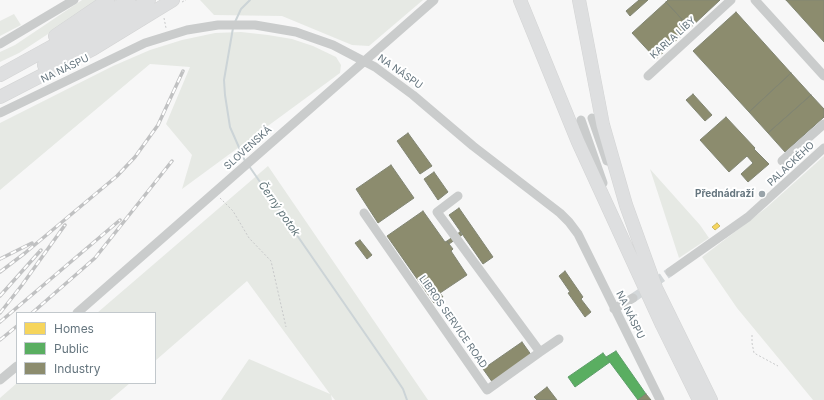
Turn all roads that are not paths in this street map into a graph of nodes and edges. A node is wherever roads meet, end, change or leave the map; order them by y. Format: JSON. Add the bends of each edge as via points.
{"nodes":[{"id":1,"x":74,"y":0,"type":"edge"},
{"id":2,"x":108,"y":0,"type":"edge"},
{"id":3,"x":129,"y":0,"type":"edge"},
{"id":4,"x":149,"y":0,"type":"edge"},
{"id":5,"x":434,"y":0,"type":"edge"},
{"id":6,"x":520,"y":0,"type":"edge"},
{"id":7,"x":579,"y":0,"type":"edge"},
{"id":8,"x":731,"y":0,"type":"edge"},
{"id":9,"x":755,"y":0,"type":"edge"},
{"id":10,"x":176,"y":2,"type":"edge"},
{"id":11,"x":0,"y":44,"type":"edge"},
{"id":12,"x":364,"y":61,"type":"junction"},
{"id":13,"x":0,"y":69,"type":"edge"},
{"id":14,"x":0,"y":75,"type":"edge"},
{"id":15,"x":648,"y":76,"type":"dead end"},
{"id":16,"x":824,"y":76,"type":"edge"},
{"id":17,"x":0,"y":89,"type":"edge"},
{"id":18,"x":0,"y":97,"type":"edge"},
{"id":19,"x":0,"y":113,"type":"edge"},
{"id":20,"x":592,"y":118,"type":"dead end"},
{"id":21,"x":581,"y":120,"type":"dead end"},
{"id":22,"x":824,"y":124,"type":"edge"},
{"id":23,"x":824,"y":148,"type":"edge"},
{"id":24,"x":782,"y":162,"type":"dead end"},
{"id":25,"x":458,"y":196,"type":"dead end"},
{"id":26,"x":364,"y":213,"type":"dead end"},
{"id":27,"x":633,"y":246,"type":"junction"},
{"id":28,"x":670,"y":272,"type":"tunnel mouth"},
{"id":29,"x":633,"y":298,"type":"tunnel mouth"},
{"id":30,"x":614,"y":309,"type":"junction"},
{"id":31,"x":78,"y":312,"type":"edge"},
{"id":32,"x":559,"y":339,"type":"dead end"},
{"id":33,"x":540,"y":352,"type":"junction"},
{"id":34,"x":16,"y":367,"type":"edge"},
{"id":35,"x":0,"y":380,"type":"edge"},
{"id":36,"x":660,"y":400,"type":"edge"},
{"id":37,"x":699,"y":400,"type":"edge"},
{"id":38,"x":711,"y":400,"type":"edge"}],
"edges":[{"from":1,"to":11,"type":"street"},
{"from":2,"to":13,"type":"highway","via":[[34,51]]},
{"from":3,"to":14,"type":"highway","via":[[80,31]]},
{"from":4,"to":17,"type":"highway","via":[[95,36]]},
{"from":5,"to":12,"type":"street","name":"SLOVENSKÁ"},
{"from":6,"to":27,"type":"highway","via":[[578,142]]},
{"from":7,"to":27,"type":"highway","via":[[598,106]]},
{"from":8,"to":15,"type":"street","name":"KARLA LÍBY"},
{"from":9,"to":16,"type":"street"},
{"from":10,"to":18,"type":"highway"},
{"from":12,"to":19,"type":"street","name":"NA NÁSPU","via":[[334,45],[284,29],[255,25],[218,25],[168,34],[125,52]]},
{"from":12,"to":30,"type":"street","name":"NA NÁSPU","via":[[413,94],[473,146],[565,217],[578,234]]},
{"from":12,"to":31,"type":"street","name":"SLOVENSKÁ"},
{"from":20,"to":27,"type":"street"},
{"from":21,"to":27,"type":"street"},
{"from":22,"to":24,"type":"street"},
{"from":23,"to":28,"type":"street","name":"PALACKÉHO","via":[[754,212]]},
{"from":25,"to":33,"type":"street","via":[[436,212]]},
{"from":26,"to":33,"type":"street","name":"LIBROS SERVICE ROAD","via":[[486,390]]},
{"from":27,"to":37,"type":"highway","via":[[662,325]]},
{"from":27,"to":38,"type":"highway"},
{"from":29,"to":30,"type":"street"},
{"from":30,"to":36,"type":"street","name":"NA NÁSPU"},
{"from":32,"to":33,"type":"street"},
{"from":34,"to":35,"type":"street"}]}
